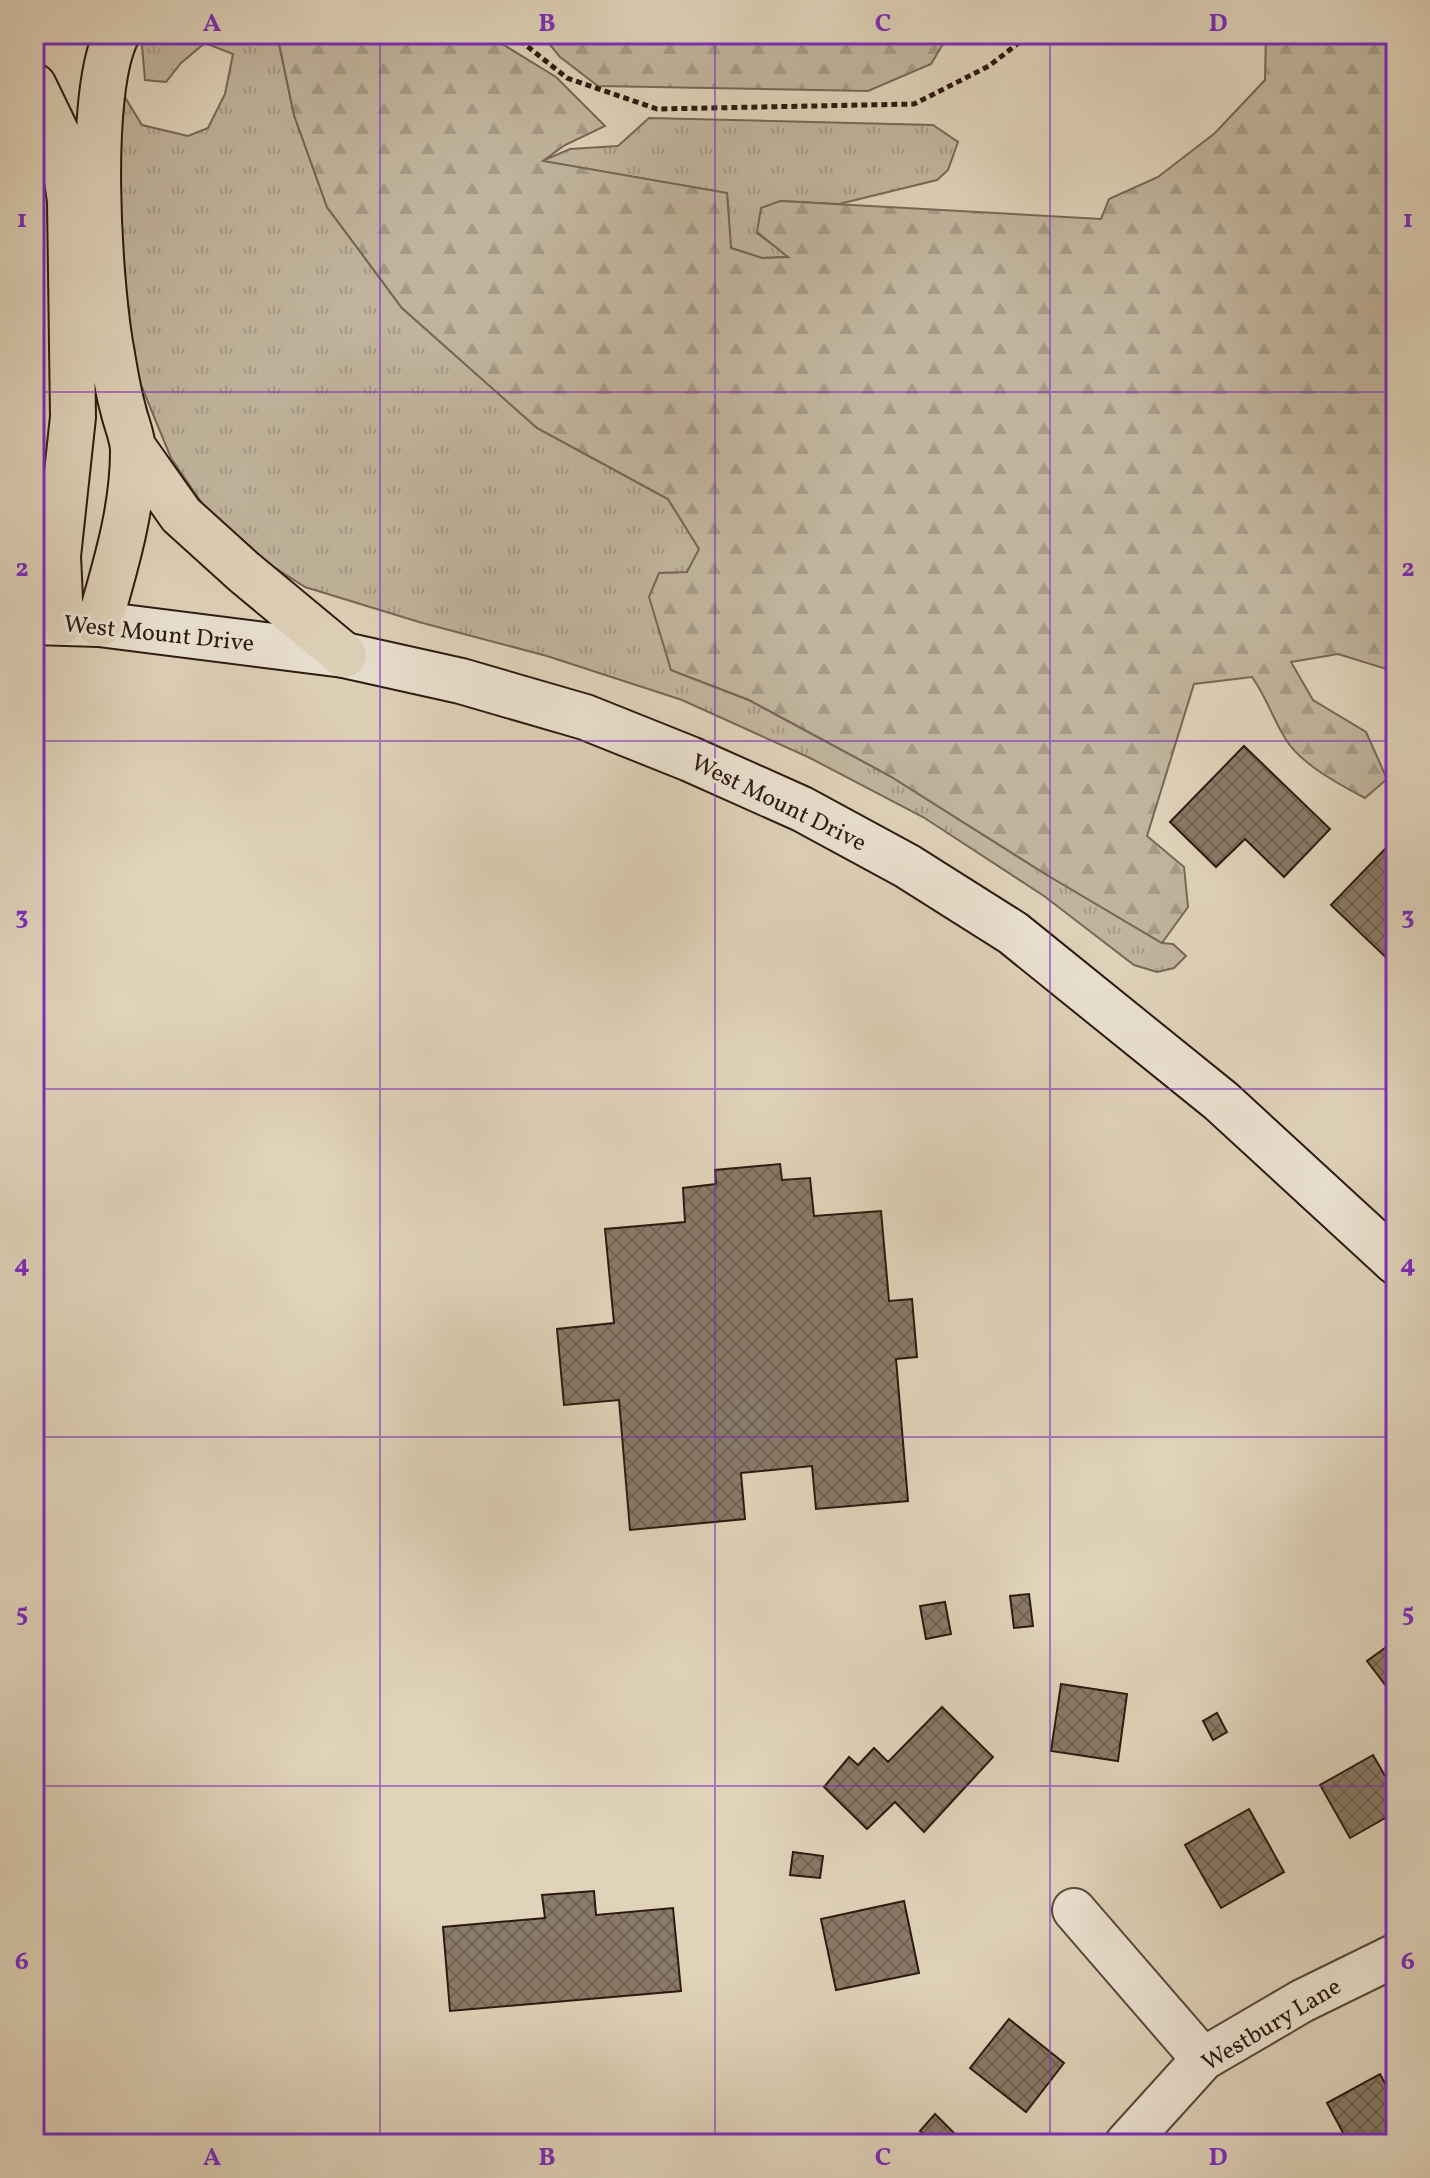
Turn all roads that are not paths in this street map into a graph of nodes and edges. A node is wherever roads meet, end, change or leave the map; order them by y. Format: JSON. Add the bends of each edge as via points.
{"nodes":[{"id":1,"x":117,"y":34,"type":"edge"},
{"id":2,"x":34,"y":86,"type":"edge"},
{"id":3,"x":73,"y":417,"type":"junction"},
{"id":4,"x":133,"y":447,"type":"junction"},
{"id":5,"x":34,"y":498,"type":"edge"},
{"id":6,"x":65,"y":623,"type":"edge"},
{"id":7,"x":344,"y":655,"type":"junction"},
{"id":8,"x":1396,"y":1262,"type":"edge"},
{"id":9,"x":1074,"y":1910,"type":"dead end"},
{"id":10,"x":1396,"y":1955,"type":"edge"},
{"id":11,"x":1203,"y":2059,"type":"junction"},
{"id":12,"x":1126,"y":2144,"type":"edge"}],
"edges":[{"from":1,"to":4,"type":"highway","via":[[103,88],[100,206],[110,340]]},
{"from":2,"to":3,"type":"highway","via":[[62,144],[70,201]]},
{"from":3,"to":5,"type":"highway"},
{"from":3,"to":6,"type":"highway","via":[[58,556]]},
{"from":4,"to":6,"type":"highway","via":[[126,530]]},
{"from":4,"to":7,"type":"highway","via":[[181,515]]},
{"from":6,"to":7,"type":"main road","name":"West Mount Drive"},
{"from":7,"to":8,"type":"main road","name":"West Mount Drive","via":[[585,717],[802,809],[907,866],[1013,933],[1102,1003],[1221,1101]]},
{"from":9,"to":11,"type":"street"},
{"from":10,"to":11,"type":"street","name":"Westbury Lane","via":[[1302,2001]]},
{"from":11,"to":12,"type":"street","name":"Westbury Lane"}]}
